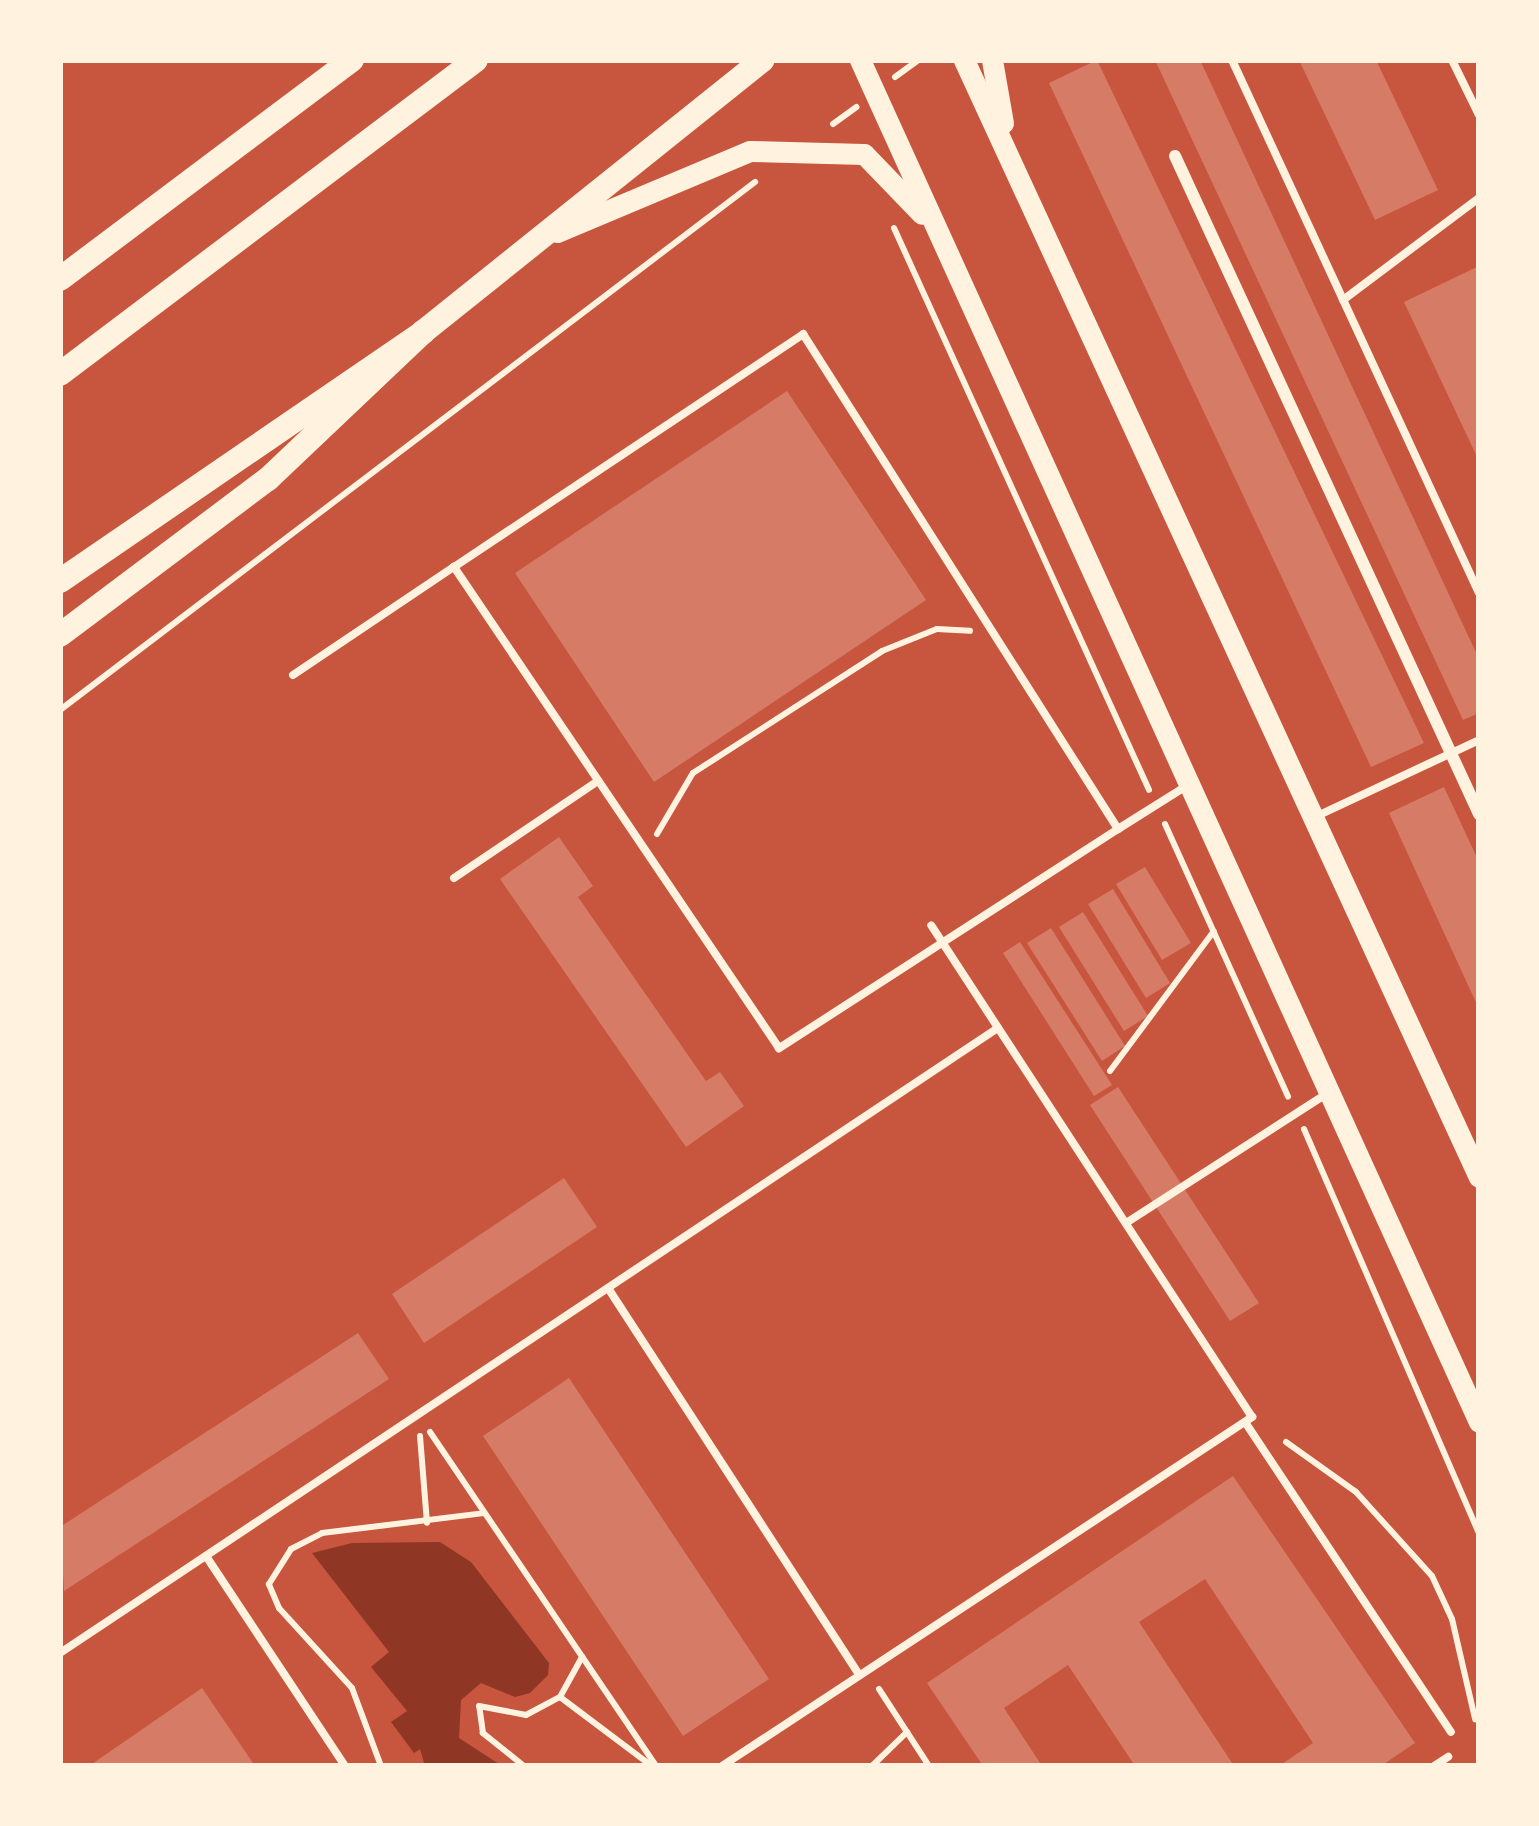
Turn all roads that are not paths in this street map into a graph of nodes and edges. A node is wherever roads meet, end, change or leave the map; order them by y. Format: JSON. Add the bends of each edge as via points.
{"nodes":[{"id":1,"x":352,"y":60,"type":"edge"},
{"id":2,"x":476,"y":60,"type":"edge"},
{"id":3,"x":763,"y":60,"type":"edge"},
{"id":4,"x":860,"y":60,"type":"edge"},
{"id":5,"x":964,"y":60,"type":"edge"},
{"id":6,"x":992,"y":60,"type":"edge"},
{"id":7,"x":1232,"y":60,"type":"edge"},
{"id":8,"x":1452,"y":60,"type":"edge"},
{"id":9,"x":1479,"y":115,"type":"edge"},
{"id":10,"x":1175,"y":157,"type":"dead end"},
{"id":11,"x":1010,"y":159,"type":"junction"},
{"id":12,"x":1479,"y":198,"type":"edge"},
{"id":13,"x":936,"y":228,"type":"junction"},
{"id":14,"x":535,"y":242,"type":"junction"},
{"id":15,"x":60,"y":279,"type":"edge"},
{"id":16,"x":1343,"y":300,"type":"junction"},
{"id":17,"x":423,"y":332,"type":"junction"},
{"id":18,"x":60,"y":374,"type":"edge"},
{"id":19,"x":454,"y":566,"type":"junction"},
{"id":20,"x":60,"y":581,"type":"edge"},
{"id":21,"x":1479,"y":593,"type":"edge"},
{"id":22,"x":60,"y":635,"type":"edge"},
{"id":23,"x":293,"y":675,"type":"dead end"},
{"id":24,"x":1479,"y":740,"type":"edge"},
{"id":25,"x":1451,"y":753,"type":"junction"},
{"id":26,"x":598,"y":781,"type":"junction"},
{"id":27,"x":1189,"y":784,"type":"junction"},
{"id":28,"x":1479,"y":814,"type":"edge"},
{"id":29,"x":1314,"y":817,"type":"junction"},
{"id":30,"x":1118,"y":829,"type":"junction"},
{"id":31,"x":454,"y":878,"type":"dead end"},
{"id":32,"x":931,"y":925,"type":"dead end"},
{"id":33,"x":941,"y":941,"type":"junction"},
{"id":34,"x":998,"y":1028,"type":"junction"},
{"id":35,"x":1329,"y":1092,"type":"junction"},
{"id":36,"x":1479,"y":1177,"type":"edge"},
{"id":37,"x":1126,"y":1223,"type":"junction"},
{"id":38,"x":608,"y":1288,"type":"junction"},
{"id":39,"x":1245,"y":1422,"type":"junction"},
{"id":40,"x":1479,"y":1422,"type":"edge"},
{"id":41,"x":206,"y":1556,"type":"junction"},
{"id":42,"x":60,"y":1653,"type":"edge"},
{"id":43,"x":863,"y":1673,"type":"junction"},
{"id":44,"x":1451,"y":1732,"type":"dead end"},
{"id":45,"x":1448,"y":1757,"type":"dead end"},
{"id":46,"x":345,"y":1766,"type":"edge"},
{"id":47,"x":722,"y":1766,"type":"edge"},
{"id":48,"x":1434,"y":1766,"type":"edge"}],
"edges":[{"from":1,"to":15,"type":"main road"},
{"from":2,"to":18,"type":"main road"},
{"from":3,"to":14,"type":"main road"},
{"from":4,"to":13,"type":"main road"},
{"from":5,"to":11,"type":"main road"},
{"from":6,"to":11,"type":"main road"},
{"from":7,"to":16,"type":"lane"},
{"from":8,"to":9,"type":"lane"},
{"from":10,"to":25,"type":"street"},
{"from":11,"to":29,"type":"main road"},
{"from":12,"to":16,"type":"lane"},
{"from":13,"to":14,"type":"main road","via":[[864,154],[799,150],[715,162]]},
{"from":13,"to":27,"type":"main road"},
{"from":14,"to":17,"type":"main road"},
{"from":16,"to":21,"type":"lane"},
{"from":17,"to":20,"type":"main road"},
{"from":17,"to":22,"type":"main road","via":[[268,478]]},
{"from":19,"to":23,"type":"lane"},
{"from":19,"to":26,"type":"lane"},
{"from":19,"to":30,"type":"lane","via":[[802,334]]},
{"from":24,"to":25,"type":"lane"},
{"from":25,"to":28,"type":"street"},
{"from":25,"to":29,"type":"lane"},
{"from":26,"to":31,"type":"lane"},
{"from":26,"to":33,"type":"lane","via":[[779,1048]]},
{"from":27,"to":30,"type":"lane"},
{"from":27,"to":35,"type":"main road"},
{"from":29,"to":36,"type":"main road"},
{"from":30,"to":33,"type":"lane"},
{"from":32,"to":33,"type":"lane"},
{"from":33,"to":34,"type":"lane"},
{"from":34,"to":37,"type":"lane"},
{"from":34,"to":38,"type":"lane"},
{"from":35,"to":37,"type":"lane"},
{"from":35,"to":40,"type":"main road"},
{"from":37,"to":39,"type":"lane","via":[[1252,1417]]},
{"from":38,"to":41,"type":"lane"},
{"from":38,"to":43,"type":"lane"},
{"from":39,"to":43,"type":"lane"},
{"from":39,"to":44,"type":"lane"},
{"from":41,"to":42,"type":"lane"},
{"from":41,"to":46,"type":"lane"},
{"from":43,"to":47,"type":"lane"},
{"from":45,"to":48,"type":"lane"}]}
